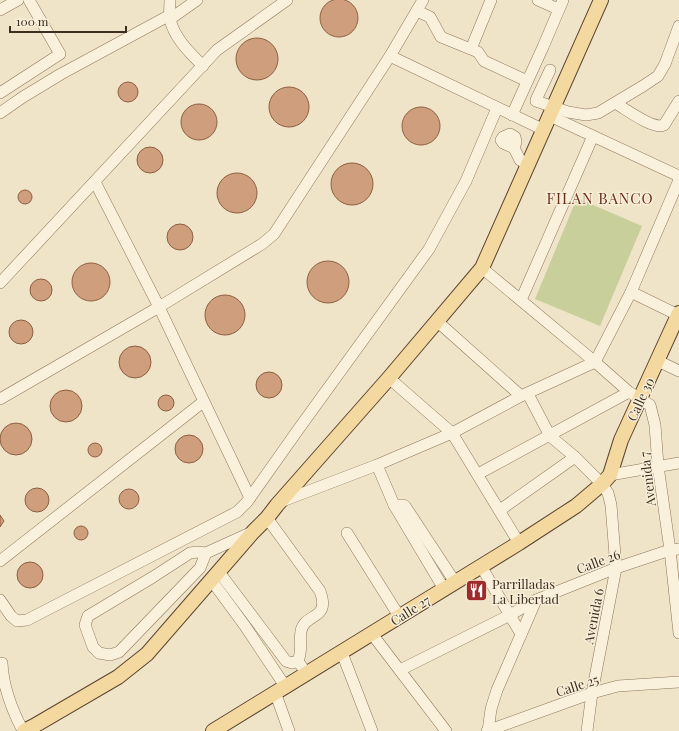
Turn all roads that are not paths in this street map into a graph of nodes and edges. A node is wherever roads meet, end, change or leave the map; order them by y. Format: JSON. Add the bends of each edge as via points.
{"nodes":[{"id":1,"x":18,"y":0,"type":"edge"},
{"id":2,"x":29,"y":0,"type":"edge"},
{"id":3,"x":170,"y":0,"type":"edge"},
{"id":4,"x":198,"y":0,"type":"edge"},
{"id":5,"x":287,"y":0,"type":"edge"},
{"id":6,"x":423,"y":0,"type":"edge"},
{"id":7,"x":491,"y":0,"type":"edge"},
{"id":8,"x":538,"y":0,"type":"edge"},
{"id":9,"x":601,"y":0,"type":"edge"},
{"id":10,"x":560,"y":5,"type":"edge"},
{"id":11,"x":0,"y":10,"type":"edge"},
{"id":12,"x":417,"y":11,"type":"junction"},
{"id":13,"x":170,"y":17,"type":"junction"},
{"id":14,"x":679,"y":26,"type":"edge"},
{"id":15,"x":471,"y":49,"type":"junction"},
{"id":16,"x":390,"y":56,"type":"junction"},
{"id":17,"x":203,"y":66,"type":"junction"},
{"id":18,"x":550,"y":70,"type":"dead end"},
{"id":19,"x":527,"y":81,"type":"junction"},
{"id":20,"x":0,"y":93,"type":"edge"},
{"id":21,"x":679,"y":101,"type":"edge"},
{"id":22,"x":615,"y":103,"type":"junction"},
{"id":23,"x":497,"y":108,"type":"junction"},
{"id":24,"x":552,"y":112,"type":"junction"},
{"id":25,"x":0,"y":114,"type":"edge"},
{"id":26,"x":512,"y":115,"type":"junction"},
{"id":27,"x":544,"y":130,"type":"junction"},
{"id":28,"x":593,"y":136,"type":"junction"},
{"id":29,"x":514,"y":148,"type":"dead end"},
{"id":30,"x":527,"y":164,"type":"junction"},
{"id":31,"x":679,"y":176,"type":"edge"},
{"id":32,"x":679,"y":180,"type":"edge"},
{"id":33,"x":95,"y":182,"type":"junction"},
{"id":34,"x":482,"y":268,"type":"junction"},
{"id":35,"x":0,"y":283,"type":"edge"},
{"id":36,"x":631,"y":292,"type":"junction"},
{"id":37,"x":521,"y":300,"type":"junction"},
{"id":38,"x":159,"y":308,"type":"junction"},
{"id":39,"x":679,"y":314,"type":"edge"},
{"id":40,"x":438,"y":322,"type":"junction"},
{"id":41,"x":658,"y":361,"type":"junction"},
{"id":42,"x":595,"y":362,"type":"junction"},
{"id":43,"x":679,"y":371,"type":"edge"},
{"id":44,"x":389,"y":378,"type":"junction"},
{"id":45,"x":525,"y":395,"type":"junction"},
{"id":46,"x":634,"y":396,"type":"junction"},
{"id":47,"x":0,"y":400,"type":"edge"},
{"id":48,"x":203,"y":402,"type":"junction"},
{"id":49,"x":452,"y":433,"type":"junction"},
{"id":50,"x":550,"y":436,"type":"junction"},
{"id":51,"x":575,"y":457,"type":"junction"},
{"id":52,"x":679,"y":463,"type":"edge"},
{"id":53,"x":377,"y":465,"type":"junction"},
{"id":54,"x":658,"y":466,"type":"junction"},
{"id":55,"x":478,"y":474,"type":"junction"},
{"id":56,"x":606,"y":480,"type":"junction"},
{"id":57,"x":250,"y":498,"type":"junction"},
{"id":58,"x":279,"y":502,"type":"junction"},
{"id":59,"x":500,"y":510,"type":"junction"},
{"id":60,"x":267,"y":518,"type":"junction"},
{"id":61,"x":253,"y":532,"type":"junction"},
{"id":62,"x":347,"y":533,"type":"dead end"},
{"id":63,"x":519,"y":543,"type":"junction"},
{"id":64,"x":674,"y":550,"type":"edge"},
{"id":65,"x":206,"y":553,"type":"junction"},
{"id":66,"x":0,"y":560,"type":"edge"},
{"id":67,"x":481,"y":566,"type":"junction"},
{"id":68,"x":616,"y":568,"type":"junction"},
{"id":69,"x":216,"y":576,"type":"junction"},
{"id":70,"x":449,"y":586,"type":"junction"},
{"id":71,"x":0,"y":600,"type":"edge"},
{"id":72,"x":536,"y":600,"type":"junction"},
{"id":73,"x":510,"y":615,"type":"junction"},
{"id":74,"x":399,"y":616,"type":"junction"},
{"id":75,"x":679,"y":633,"type":"edge"},
{"id":76,"x":372,"y":634,"type":"junction"},
{"id":77,"x":521,"y":634,"type":"junction"},
{"id":78,"x":342,"y":653,"type":"junction"},
{"id":79,"x":298,"y":661,"type":"junction"},
{"id":80,"x":2,"y":663,"type":"dead end"},
{"id":81,"x":400,"y":670,"type":"junction"},
{"id":82,"x":307,"y":674,"type":"junction"},
{"id":83,"x":679,"y":682,"type":"edge"},
{"id":84,"x":280,"y":689,"type":"junction"},
{"id":85,"x":592,"y":693,"type":"junction"},
{"id":86,"x":30,"y":730,"type":"edge"},
{"id":87,"x":213,"y":731,"type":"edge"},
{"id":88,"x":289,"y":731,"type":"edge"},
{"id":89,"x":372,"y":731,"type":"edge"},
{"id":90,"x":446,"y":731,"type":"edge"},
{"id":91,"x":487,"y":731,"type":"edge"},
{"id":92,"x":587,"y":731,"type":"edge"}],
"edges":[{"from":1,"to":11,"type":"street"},
{"from":2,"to":20,"type":"street","via":[[60,54]]},
{"from":3,"to":13,"type":"street"},
{"from":4,"to":13,"type":"street"},
{"from":5,"to":17,"type":"street","via":[[218,50]]},
{"from":6,"to":12,"type":"street"},
{"from":7,"to":15,"type":"street"},
{"from":8,"to":10,"type":"street"},
{"from":9,"to":24,"type":"main road"},
{"from":10,"to":19,"type":"street","via":[[544,47]]},
{"from":12,"to":15,"type":"street","via":[[430,17],[441,37]]},
{"from":12,"to":16,"type":"street"},
{"from":13,"to":17,"type":"street","via":[[174,32]]},
{"from":13,"to":25,"type":"street","via":[[61,74]]},
{"from":14,"to":22,"type":"street","via":[[658,76]]},
{"from":15,"to":19,"type":"street","via":[[478,52],[484,61]]},
{"from":16,"to":23,"type":"street"},
{"from":16,"to":38,"type":"street","via":[[274,234]]},
{"from":17,"to":33,"type":"street"},
{"from":18,"to":24,"type":"street","via":[[536,100]]},
{"from":19,"to":26,"type":"street"},
{"from":21,"to":22,"type":"street","via":[[662,126],[653,125]]},
{"from":22,"to":24,"type":"street","via":[[598,113],[586,115]]},
{"from":23,"to":26,"type":"street"},
{"from":23,"to":57,"type":"street","via":[[466,181],[429,249]]},
{"from":24,"to":27,"type":"main road"},
{"from":24,"to":28,"type":"street"},
{"from":26,"to":27,"type":"street"},
{"from":27,"to":30,"type":"main road"},
{"from":28,"to":31,"type":"street"},
{"from":28,"to":37,"type":"street"},
{"from":29,"to":30,"type":"street","via":[[520,160]]},
{"from":30,"to":34,"type":"main road"},
{"from":32,"to":36,"type":"street"},
{"from":33,"to":35,"type":"street"},
{"from":33,"to":38,"type":"street"},
{"from":34,"to":37,"type":"street","name":"Avenida 7"},
{"from":34,"to":40,"type":"main road"},
{"from":36,"to":39,"type":"street"},
{"from":36,"to":42,"type":"street"},
{"from":37,"to":42,"type":"street","name":"Avenida 7"},
{"from":38,"to":47,"type":"street"},
{"from":38,"to":48,"type":"street"},
{"from":39,"to":41,"type":"main road","name":"Calle 30"},
{"from":40,"to":44,"type":"main road"},
{"from":40,"to":45,"type":"street"},
{"from":41,"to":43,"type":"street"},
{"from":41,"to":46,"type":"main road","name":"Calle 30"},
{"from":42,"to":45,"type":"street"},
{"from":42,"to":46,"type":"street","name":"Avenida 7"},
{"from":44,"to":49,"type":"street"},
{"from":44,"to":58,"type":"main road"},
{"from":45,"to":49,"type":"street"},
{"from":45,"to":50,"type":"street"},
{"from":46,"to":50,"type":"street"},
{"from":46,"to":54,"type":"street","name":"Avenida 7","via":[[652,408]]},
{"from":46,"to":56,"type":"main road","name":"Calle 30","via":[[622,440]]},
{"from":48,"to":57,"type":"street"},
{"from":48,"to":66,"type":"street"},
{"from":49,"to":53,"type":"street"},
{"from":49,"to":55,"type":"street"},
{"from":50,"to":51,"type":"street"},
{"from":50,"to":55,"type":"street"},
{"from":51,"to":56,"type":"street"},
{"from":51,"to":59,"type":"street"},
{"from":52,"to":54,"type":"street","name":"Calle 27"},
{"from":53,"to":58,"type":"street"},
{"from":53,"to":70,"type":"street","via":[[394,505]]},
{"from":54,"to":56,"type":"street","name":"Calle 27"},
{"from":54,"to":64,"type":"street","name":"Avenida 7"},
{"from":55,"to":59,"type":"street"},
{"from":56,"to":63,"type":"main road","name":"Calle 27","via":[[576,506]]},
{"from":56,"to":68,"type":"street","name":"Avenida 6","via":[[611,505]]},
{"from":57,"to":71,"type":"street","via":[[237,512],[27,620],[17,621]]},
{"from":58,"to":60,"type":"main road"},
{"from":59,"to":63,"type":"street"},
{"from":60,"to":61,"type":"main road"},
{"from":60,"to":79,"type":"street","via":[[320,591],[323,599],[322,609],[304,624],[301,631],[301,653]]},
{"from":61,"to":65,"type":"street"},
{"from":61,"to":69,"type":"main road"},
{"from":62,"to":74,"type":"street"},
{"from":63,"to":67,"type":"main road","name":"Calle 27"},
{"from":64,"to":68,"type":"street","name":"Calle 26"},
{"from":64,"to":75,"type":"street","name":"Avenida 7"},
{"from":65,"to":65,"type":"street","via":[[200,568],[119,652],[110,655],[99,653],[93,647],[85,625],[88,616],[190,553]]},
{"from":67,"to":70,"type":"main road","name":"Calle 27"},
{"from":67,"to":73,"type":"street"},
{"from":68,"to":72,"type":"street","name":"Calle 26"},
{"from":68,"to":85,"type":"street","name":"Avenida 6"},
{"from":69,"to":79,"type":"street","via":[[286,661]]},
{"from":69,"to":84,"type":"street"},
{"from":69,"to":86,"type":"main road","via":[[148,654],[118,677]]},
{"from":70,"to":74,"type":"main road","name":"Calle 27"},
{"from":72,"to":73,"type":"street","name":"Calle 26"},
{"from":72,"to":77,"type":"street"},
{"from":73,"to":77,"type":"street"},
{"from":73,"to":81,"type":"street","name":"Calle 26"},
{"from":74,"to":76,"type":"main road","name":"Calle 27"},
{"from":76,"to":78,"type":"main road","name":"Calle 27"},
{"from":76,"to":81,"type":"street"},
{"from":77,"to":91,"type":"street","via":[[497,690]]},
{"from":78,"to":82,"type":"main road","name":"Calle 27"},
{"from":78,"to":89,"type":"street"},
{"from":79,"to":82,"type":"street"},
{"from":80,"to":86,"type":"street","via":[[5,688],[11,705]]},
{"from":81,"to":90,"type":"street"},
{"from":82,"to":84,"type":"main road","name":"Calle 27"},
{"from":83,"to":85,"type":"street","name":"Calle 25","via":[[618,686]]},
{"from":84,"to":87,"type":"main road","name":"Calle 27"},
{"from":84,"to":88,"type":"street"},
{"from":85,"to":91,"type":"street","name":"Calle 25"},
{"from":85,"to":92,"type":"street","name":"Avenida 6"}]}
